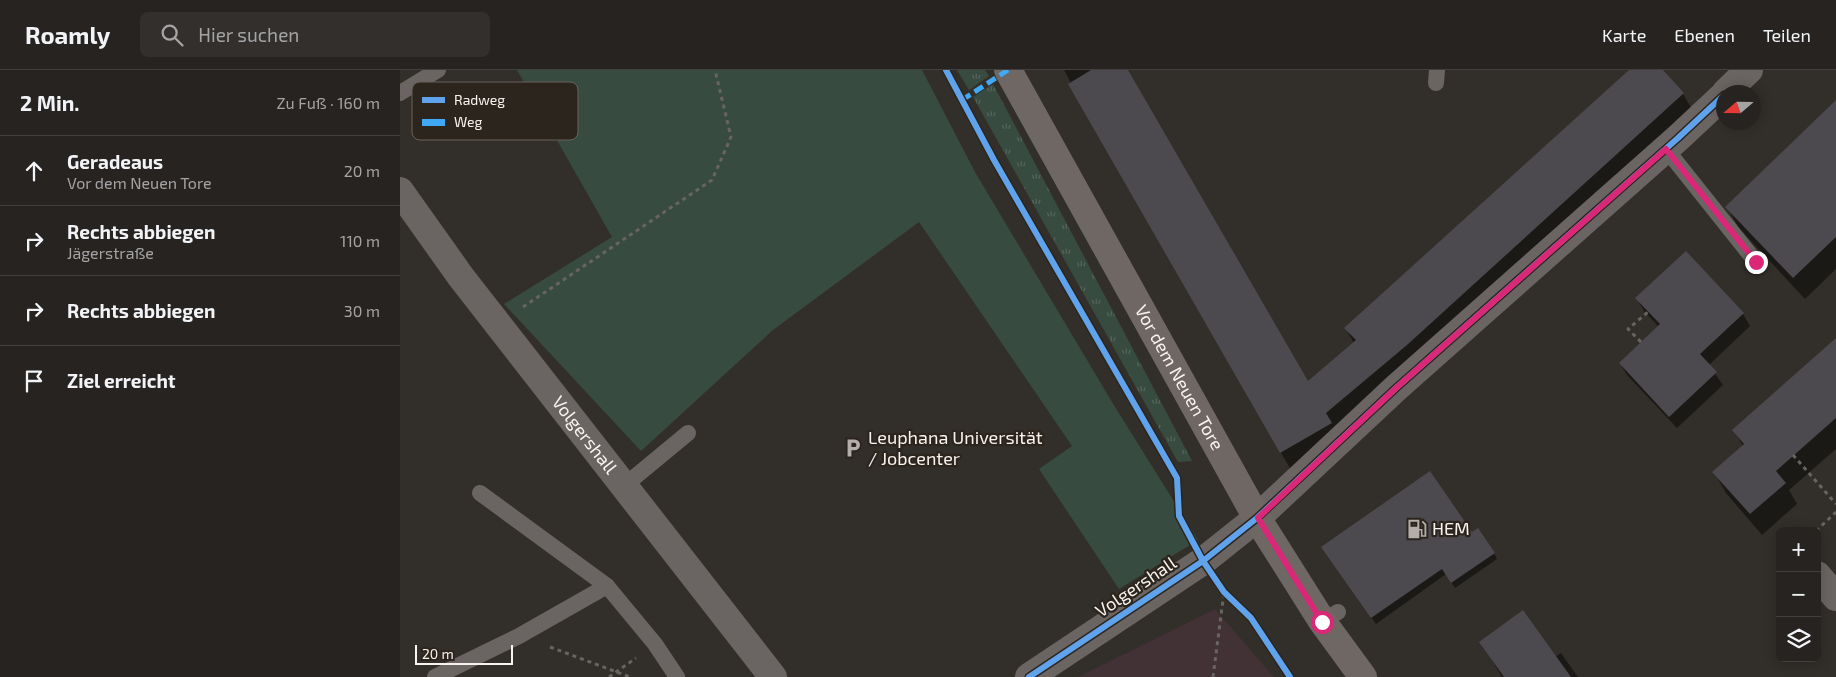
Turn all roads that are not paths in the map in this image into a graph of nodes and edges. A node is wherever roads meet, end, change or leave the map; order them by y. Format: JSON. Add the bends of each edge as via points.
{"nodes":[{"id":1,"x":438,"y":70,"type":"edge"},
{"id":2,"x":1008,"y":70,"type":"edge"},
{"id":3,"x":1750,"y":70,"type":"edge"},
{"id":4,"x":418,"y":82,"type":"edge"},
{"id":5,"x":1734,"y":85,"type":"edge"},
{"id":6,"x":412,"y":86,"type":"edge"},
{"id":7,"x":400,"y":93,"type":"edge"},
{"id":8,"x":1716,"y":102,"type":"edge"},
{"id":9,"x":1666,"y":149,"type":"junction"},
{"id":10,"x":400,"y":190,"type":"edge"},
{"id":11,"x":1756,"y":262,"type":"dead end"},
{"id":12,"x":688,"y":434,"type":"dead end"},
{"id":13,"x":624,"y":486,"type":"junction"},
{"id":14,"x":480,"y":493,"type":"dead end"},
{"id":15,"x":1258,"y":518,"type":"junction"},
{"id":16,"x":1821,"y":580,"type":"edge"},
{"id":17,"x":607,"y":586,"type":"junction"},
{"id":18,"x":1836,"y":597,"type":"edge"},
{"id":19,"x":435,"y":677,"type":"edge"},
{"id":20,"x":677,"y":677,"type":"edge"},
{"id":21,"x":773,"y":677,"type":"edge"},
{"id":22,"x":1028,"y":677,"type":"edge"},
{"id":23,"x":1363,"y":677,"type":"edge"}],
"edges":[{"from":1,"to":4,"type":"lane"},
{"from":2,"to":15,"type":"main road","name":"Vor dem Neuen Tore"},
{"from":3,"to":5,"type":"street","name":"Volgershall"},
{"from":6,"to":7,"type":"lane"},
{"from":8,"to":9,"type":"street","name":"Volgershall"},
{"from":9,"to":11,"type":"lane"},
{"from":9,"to":15,"type":"street","name":"Volgershall","via":[[1396,388]]},
{"from":10,"to":13,"type":"street","name":"Volgershall","via":[[461,277]]},
{"from":12,"to":13,"type":"lane"},
{"from":13,"to":21,"type":"street","name":"Volgershall"},
{"from":14,"to":17,"type":"lane"},
{"from":15,"to":22,"type":"street","name":"Volgershall","via":[[1203,561]]},
{"from":15,"to":23,"type":"main road","name":"Vor dem Neuen Tore","via":[[1330,617]]},
{"from":16,"to":18,"type":"street"},
{"from":17,"to":19,"type":"lane","via":[[518,636]]},
{"from":17,"to":20,"type":"lane","via":[[655,644]]}]}
